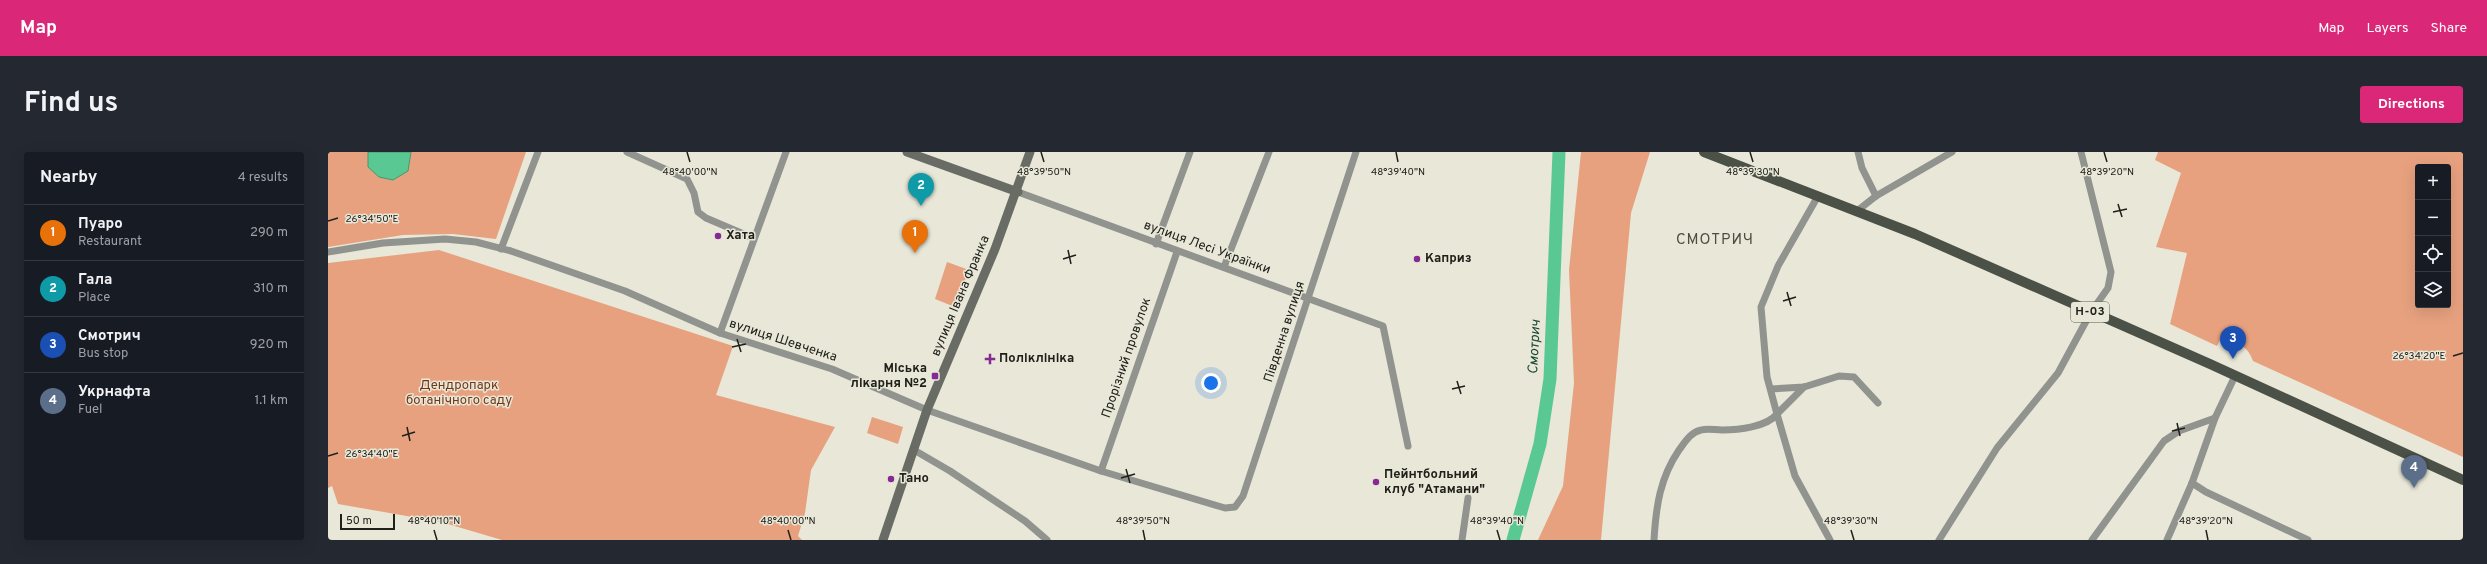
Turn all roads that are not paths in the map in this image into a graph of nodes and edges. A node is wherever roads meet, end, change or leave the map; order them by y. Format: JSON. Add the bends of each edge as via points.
{"nodes":[{"id":1,"x":538,"y":152,"type":"edge"},
{"id":2,"x":627,"y":152,"type":"edge"},
{"id":3,"x":786,"y":152,"type":"edge"},
{"id":4,"x":907,"y":152,"type":"edge"},
{"id":5,"x":1030,"y":152,"type":"edge"},
{"id":6,"x":1190,"y":152,"type":"edge"},
{"id":7,"x":1269,"y":152,"type":"edge"},
{"id":8,"x":1356,"y":152,"type":"edge"},
{"id":9,"x":1858,"y":152,"type":"edge"},
{"id":10,"x":1952,"y":152,"type":"edge"},
{"id":11,"x":2081,"y":152,"type":"edge"},
{"id":12,"x":1708,"y":153,"type":"edge"},
{"id":13,"x":1018,"y":192,"type":"junction"},
{"id":14,"x":1818,"y":196,"type":"junction"},
{"id":15,"x":1876,"y":196,"type":"junction"},
{"id":16,"x":1857,"y":211,"type":"junction"},
{"id":17,"x":753,"y":238,"type":"junction"},
{"id":18,"x":1156,"y":244,"type":"junction"},
{"id":19,"x":501,"y":249,"type":"junction"},
{"id":20,"x":328,"y":252,"type":"edge"},
{"id":21,"x":1177,"y":252,"type":"junction"},
{"id":22,"x":1224,"y":267,"type":"junction"},
{"id":23,"x":1308,"y":299,"type":"junction"},
{"id":24,"x":2091,"y":312,"type":"junction"},
{"id":25,"x":720,"y":333,"type":"junction"},
{"id":26,"x":2235,"y":376,"type":"junction"},
{"id":27,"x":1804,"y":387,"type":"junction"},
{"id":28,"x":1771,"y":388,"type":"junction"},
{"id":29,"x":1878,"y":403,"type":"dead end"},
{"id":30,"x":927,"y":410,"type":"junction"},
{"id":31,"x":1777,"y":414,"type":"junction"},
{"id":32,"x":2215,"y":418,"type":"junction"},
{"id":33,"x":1408,"y":446,"type":"dead end"},
{"id":34,"x":914,"y":450,"type":"junction"},
{"id":35,"x":1101,"y":471,"type":"junction"},
{"id":36,"x":2463,"y":480,"type":"edge"},
{"id":37,"x":2192,"y":483,"type":"junction"},
{"id":38,"x":1468,"y":498,"type":"dead end"},
{"id":39,"x":1225,"y":508,"type":"joint"},
{"id":40,"x":883,"y":540,"type":"edge"},
{"id":41,"x":1047,"y":540,"type":"edge"},
{"id":42,"x":1462,"y":540,"type":"edge"},
{"id":43,"x":1654,"y":540,"type":"edge"},
{"id":44,"x":1830,"y":540,"type":"edge"},
{"id":45,"x":1939,"y":540,"type":"edge"},
{"id":46,"x":2092,"y":540,"type":"edge"},
{"id":47,"x":2167,"y":540,"type":"edge"},
{"id":48,"x":2308,"y":540,"type":"edge"}],
"edges":[{"from":1,"to":19,"type":"street"},
{"from":2,"to":17,"type":"street","via":[[687,179],[694,193],[698,212],[706,218]]},
{"from":3,"to":17,"type":"street"},
{"from":4,"to":13,"type":"street","name":"вулиця Лесі Українки"},
{"from":5,"to":13,"type":"street","name":"вулиця Івана Франка"},
{"from":6,"to":18,"type":"street"},
{"from":7,"to":22,"type":"street"},
{"from":8,"to":23,"type":"street","name":"Південна вулиця"},
{"from":9,"to":15,"type":"street","via":[[1862,168]]},
{"from":10,"to":15,"type":"street"},
{"from":11,"to":24,"type":"street","via":[[2111,272],[2108,288]]},
{"from":12,"to":14,"type":"main road","number":"Н-03"},
{"from":13,"to":18,"type":"street","name":"вулиця Лесі Українки"},
{"from":13,"to":30,"type":"street","name":"вулиця Івана Франка"},
{"from":14,"to":16,"type":"main road","number":"Н-03"},
{"from":14,"to":28,"type":"street","via":[[1797,230],[1762,299],[1761,320]]},
{"from":15,"to":16,"type":"street"},
{"from":16,"to":24,"type":"main road","number":"Н-03"},
{"from":17,"to":25,"type":"street"},
{"from":18,"to":21,"type":"street","name":"вулиця Лесі Українки"},
{"from":19,"to":20,"type":"street","name":"вулиця Шевченка","via":[[476,242],[445,239],[383,243]]},
{"from":19,"to":25,"type":"street","name":"вулиця Шевченка","via":[[625,291]]},
{"from":21,"to":22,"type":"street","name":"вулиця Лесі Українки"},
{"from":21,"to":35,"type":"street","name":"Прорізний провулок"},
{"from":22,"to":23,"type":"street","name":"вулиця Лесі Українки"},
{"from":23,"to":33,"type":"street","name":"вулиця Лесі Українки","via":[[1383,326]]},
{"from":23,"to":39,"type":"street","name":"Південна вулиця","via":[[1243,496],[1235,507]]},
{"from":24,"to":26,"type":"main road","number":"Н-03"},
{"from":24,"to":45,"type":"street","via":[[2058,373],[1997,448]]},
{"from":25,"to":30,"type":"street","name":"вулиця Шевченка","via":[[832,369]]},
{"from":26,"to":32,"type":"street"},
{"from":26,"to":36,"type":"main road","number":"Н-03"},
{"from":27,"to":28,"type":"street"},
{"from":27,"to":29,"type":"street","via":[[1839,376],[1854,377]]},
{"from":27,"to":31,"type":"street"},
{"from":28,"to":31,"type":"street"},
{"from":30,"to":34,"type":"street","name":"вулиця Івана Франка"},
{"from":30,"to":35,"type":"street","name":"вулиця Шевченка"},
{"from":31,"to":43,"type":"street","via":[[1766,422],[1738,428],[1701,430],[1686,440],[1663,477],[1656,511]]},
{"from":31,"to":44,"type":"street","via":[[1795,476]]},
{"from":32,"to":37,"type":"street"},
{"from":32,"to":46,"type":"street","via":[[2179,431],[2164,441]]},
{"from":34,"to":40,"type":"street","name":"вулиця Івана Франка"},
{"from":34,"to":41,"type":"street","via":[[1018,516]]},
{"from":35,"to":39,"type":"street","name":"вулиця Шевченка"},
{"from":37,"to":47,"type":"street"},
{"from":37,"to":48,"type":"street"},
{"from":38,"to":42,"type":"street"}]}
